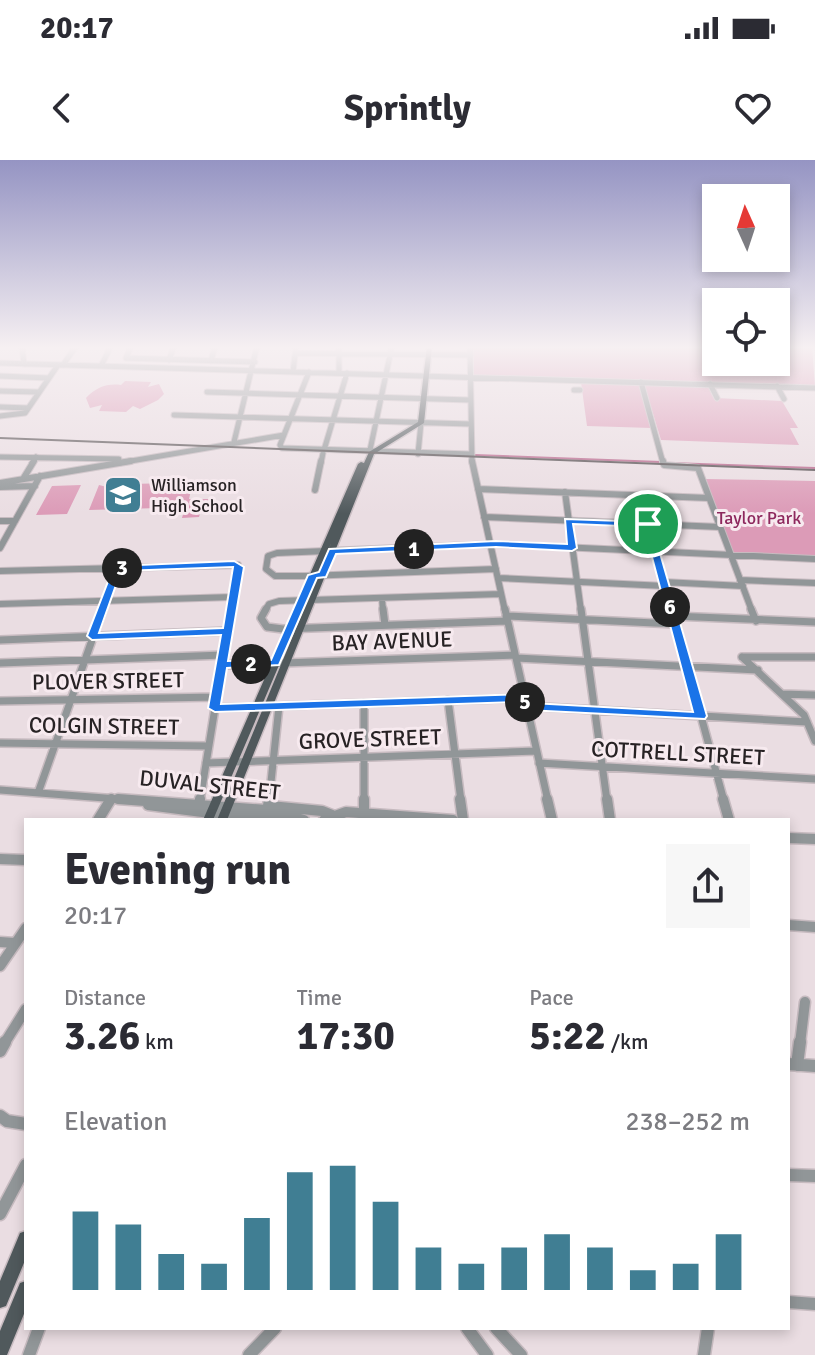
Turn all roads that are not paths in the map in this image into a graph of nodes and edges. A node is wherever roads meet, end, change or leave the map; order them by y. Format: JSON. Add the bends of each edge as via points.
{"nodes":[{"id":1,"x":31,"y":402,"type":"edge"},
{"id":2,"x":243,"y":402,"type":"edge"},
{"id":3,"x":297,"y":402,"type":"edge"},
{"id":4,"x":338,"y":402,"type":"edge"},
{"id":5,"x":380,"y":402,"type":"edge"},
{"id":6,"x":422,"y":402,"type":"edge"},
{"id":7,"x":470,"y":402,"type":"edge"},
{"id":8,"x":646,"y":402,"type":"edge"},
{"id":9,"x":0,"y":407,"type":"edge"},
{"id":10,"x":26,"y":410,"type":"junction"},
{"id":11,"x":174,"y":415,"type":"dead end"},
{"id":12,"x":0,"y":416,"type":"edge"},
{"id":13,"x":240,"y":417,"type":"junction"},
{"id":14,"x":291,"y":419,"type":"junction"},
{"id":15,"x":333,"y":420,"type":"junction"},
{"id":16,"x":376,"y":422,"type":"junction"},
{"id":17,"x":470,"y":424,"type":"junction"},
{"id":18,"x":417,"y":428,"type":"junction"},
{"id":19,"x":284,"y":435,"type":"junction"},
{"id":20,"x":234,"y":442,"type":"junction"},
{"id":21,"x":370,"y":451,"type":"junction"},
{"id":22,"x":324,"y":452,"type":"junction"},
{"id":23,"x":418,"y":454,"type":"junction"},
{"id":24,"x":470,"y":454,"type":"junction"},
{"id":25,"x":0,"y":457,"type":"edge"},
{"id":26,"x":36,"y":457,"type":"junction"},
{"id":27,"x":128,"y":461,"type":"junction"},
{"id":28,"x":40,"y":476,"type":"junction"},
{"id":29,"x":23,"y":479,"type":"junction"},
{"id":30,"x":0,"y":485,"type":"edge"},
{"id":31,"x":35,"y":486,"type":"junction"},
{"id":32,"x":315,"y":490,"type":"dead end"},
{"id":33,"x":478,"y":491,"type":"junction"},
{"id":34,"x":565,"y":492,"type":"junction"},
{"id":35,"x":641,"y":496,"type":"junction"},
{"id":36,"x":709,"y":498,"type":"junction"},
{"id":37,"x":484,"y":517,"type":"junction"},
{"id":38,"x":0,"y":521,"type":"edge"},
{"id":39,"x":15,"y":521,"type":"junction"},
{"id":40,"x":568,"y":521,"type":"junction"},
{"id":41,"x":648,"y":524,"type":"junction"},
{"id":42,"x":720,"y":527,"type":"junction"},
{"id":43,"x":490,"y":545,"type":"junction"},
{"id":44,"x":0,"y":548,"type":"edge"},
{"id":45,"x":572,"y":548,"type":"junction"},
{"id":46,"x":327,"y":551,"type":"junction"},
{"id":47,"x":655,"y":551,"type":"junction"},
{"id":48,"x":731,"y":555,"type":"junction"},
{"id":49,"x":815,"y":559,"type":"edge"},
{"id":50,"x":117,"y":568,"type":"junction"},
{"id":51,"x":496,"y":569,"type":"junction"},
{"id":52,"x":0,"y":571,"type":"edge"},
{"id":53,"x":318,"y":575,"type":"junction"},
{"id":54,"x":498,"y":578,"type":"junction"},
{"id":55,"x":577,"y":581,"type":"junction"},
{"id":56,"x":742,"y":583,"type":"junction"},
{"id":57,"x":815,"y":583,"type":"edge"},
{"id":58,"x":664,"y":584,"type":"junction"},
{"id":59,"x":501,"y":594,"type":"junction"},
{"id":60,"x":233,"y":597,"type":"junction"},
{"id":61,"x":382,"y":598,"type":"junction"},
{"id":62,"x":105,"y":600,"type":"junction"},
{"id":63,"x":302,"y":600,"type":"junction"},
{"id":64,"x":313,"y":600,"type":"junction"},
{"id":65,"x":0,"y":604,"type":"edge"},
{"id":66,"x":507,"y":618,"type":"junction"},
{"id":67,"x":582,"y":620,"type":"junction"},
{"id":68,"x":674,"y":620,"type":"junction"},
{"id":69,"x":756,"y":621,"type":"junction"},
{"id":70,"x":815,"y":622,"type":"edge"},
{"id":71,"x":385,"y":625,"type":"junction"},
{"id":72,"x":301,"y":628,"type":"junction"},
{"id":73,"x":290,"y":629,"type":"junction"},
{"id":74,"x":228,"y":631,"type":"junction"},
{"id":75,"x":92,"y":636,"type":"junction"},
{"id":76,"x":0,"y":640,"type":"edge"},
{"id":77,"x":224,"y":655,"type":"junction"},
{"id":78,"x":515,"y":657,"type":"junction"},
{"id":79,"x":815,"y":657,"type":"edge"},
{"id":80,"x":84,"y":660,"type":"junction"},
{"id":81,"x":588,"y":662,"type":"junction"},
{"id":82,"x":0,"y":663,"type":"edge"},
{"id":83,"x":275,"y":663,"type":"junction"},
{"id":84,"x":287,"y":663,"type":"junction"},
{"id":85,"x":222,"y":665,"type":"junction"},
{"id":86,"x":687,"y":667,"type":"junction"},
{"id":87,"x":758,"y":670,"type":"junction"},
{"id":88,"x":782,"y":694,"type":"junction"},
{"id":89,"x":815,"y":695,"type":"edge"},
{"id":90,"x":216,"y":697,"type":"junction"},
{"id":91,"x":71,"y":699,"type":"junction"},
{"id":92,"x":448,"y":700,"type":"junction"},
{"id":93,"x":0,"y":701,"type":"edge"},
{"id":94,"x":525,"y":702,"type":"junction"},
{"id":95,"x":364,"y":703,"type":"junction"},
{"id":96,"x":257,"y":706,"type":"junction"},
{"id":97,"x":274,"y":706,"type":"junction"},
{"id":98,"x":215,"y":708,"type":"junction"},
{"id":99,"x":595,"y":710,"type":"junction"},
{"id":100,"x":701,"y":716,"type":"junction"},
{"id":101,"x":807,"y":722,"type":"junction"},
{"id":102,"x":814,"y":736,"type":"edge"},
{"id":103,"x":248,"y":740,"type":"junction"},
{"id":104,"x":0,"y":743,"type":"edge"},
{"id":105,"x":56,"y":744,"type":"junction"},
{"id":106,"x":208,"y":746,"type":"junction"},
{"id":107,"x":536,"y":751,"type":"junction"},
{"id":108,"x":455,"y":754,"type":"junction"},
{"id":109,"x":364,"y":757,"type":"junction"},
{"id":110,"x":245,"y":761,"type":"junction"},
{"id":111,"x":273,"y":761,"type":"junction"},
{"id":112,"x":233,"y":762,"type":"junction"},
{"id":113,"x":206,"y":763,"type":"junction"},
{"id":114,"x":539,"y":763,"type":"junction"},
{"id":115,"x":603,"y":766,"type":"junction"},
{"id":116,"x":716,"y":773,"type":"junction"},
{"id":117,"x":815,"y":779,"type":"edge"},
{"id":118,"x":0,"y":790,"type":"edge"},
{"id":119,"x":38,"y":793,"type":"junction"},
{"id":120,"x":112,"y":798,"type":"junction"},
{"id":121,"x":199,"y":804,"type":"junction"},
{"id":122,"x":268,"y":806,"type":"junction"},
{"id":123,"x":248,"y":808,"type":"junction"},
{"id":124,"x":211,"y":813,"type":"edge"},
{"id":125,"x":364,"y":813,"type":"junction"},
{"id":126,"x":224,"y":814,"type":"edge"},
{"id":127,"x":328,"y":817,"type":"edge"},
{"id":128,"x":99,"y":818,"type":"edge"},
{"id":129,"x":251,"y":818,"type":"edge"},
{"id":130,"x":295,"y":818,"type":"edge"},
{"id":131,"x":428,"y":818,"type":"edge"},
{"id":132,"x":463,"y":818,"type":"edge"},
{"id":133,"x":552,"y":818,"type":"edge"},
{"id":134,"x":610,"y":818,"type":"edge"},
{"id":135,"x":728,"y":818,"type":"edge"},
{"id":136,"x":790,"y":838,"type":"edge"},
{"id":137,"x":815,"y":839,"type":"edge"},
{"id":138,"x":0,"y":859,"type":"edge"},
{"id":139,"x":24,"y":860,"type":"edge"},
{"id":140,"x":790,"y":925,"type":"edge"},
{"id":141,"x":815,"y":927,"type":"edge"},
{"id":142,"x":24,"y":931,"type":"edge"},
{"id":143,"x":0,"y":942,"type":"edge"},
{"id":144,"x":15,"y":943,"type":"junction"},
{"id":145,"x":0,"y":966,"type":"edge"},
{"id":146,"x":805,"y":1002,"type":"dead end"},
{"id":147,"x":24,"y":1012,"type":"edge"},
{"id":148,"x":0,"y":1051,"type":"edge"},
{"id":149,"x":793,"y":1064,"type":"edge"},
{"id":150,"x":815,"y":1066,"type":"edge"},
{"id":151,"x":0,"y":1116,"type":"edge"},
{"id":152,"x":24,"y":1124,"type":"edge"},
{"id":153,"x":24,"y":1169,"type":"edge"},
{"id":154,"x":790,"y":1175,"type":"edge"},
{"id":155,"x":815,"y":1176,"type":"edge"},
{"id":156,"x":0,"y":1214,"type":"edge"},
{"id":157,"x":24,"y":1244,"type":"edge"},
{"id":158,"x":0,"y":1300,"type":"edge"},
{"id":159,"x":790,"y":1302,"type":"edge"},
{"id":160,"x":815,"y":1304,"type":"edge"},
{"id":161,"x":20,"y":1316,"type":"edge"},
{"id":162,"x":38,"y":1330,"type":"edge"},
{"id":163,"x":273,"y":1330,"type":"edge"},
{"id":164,"x":468,"y":1330,"type":"edge"},
{"id":165,"x":498,"y":1330,"type":"edge"},
{"id":166,"x":708,"y":1330,"type":"edge"},
{"id":167,"x":0,"y":1352,"type":"edge"},
{"id":168,"x":29,"y":1355,"type":"edge"},
{"id":169,"x":249,"y":1355,"type":"edge"},
{"id":170,"x":487,"y":1355,"type":"edge"},
{"id":171,"x":521,"y":1355,"type":"edge"},
{"id":172,"x":704,"y":1355,"type":"edge"}],
"edges":[{"from":1,"to":10,"type":"street"},
{"from":2,"to":13,"type":"street"},
{"from":3,"to":14,"type":"street"},
{"from":4,"to":15,"type":"street"},
{"from":5,"to":16,"type":"street"},
{"from":6,"to":18,"type":"main road"},
{"from":7,"to":17,"type":"street"},
{"from":8,"to":36,"type":"street","via":[[664,465],[695,466]]},
{"from":9,"to":10,"type":"street"},
{"from":10,"to":12,"type":"street"},
{"from":11,"to":13,"type":"street"},
{"from":13,"to":14,"type":"street"},
{"from":13,"to":20,"type":"street"},
{"from":14,"to":15,"type":"street"},
{"from":14,"to":19,"type":"street"},
{"from":15,"to":16,"type":"street"},
{"from":15,"to":22,"type":"street"},
{"from":16,"to":18,"type":"street"},
{"from":16,"to":21,"type":"street"},
{"from":17,"to":18,"type":"street"},
{"from":17,"to":24,"type":"street"},
{"from":18,"to":21,"type":"main road"},
{"from":18,"to":23,"type":"street"},
{"from":19,"to":20,"type":"street"},
{"from":19,"to":22,"type":"street","via":[[280,447]]},
{"from":20,"to":27,"type":"street"},
{"from":21,"to":22,"type":"street"},
{"from":21,"to":23,"type":"street"},
{"from":21,"to":46,"type":"main road"},
{"from":22,"to":32,"type":"street"},
{"from":23,"to":24,"type":"street"},
{"from":24,"to":33,"type":"street"},
{"from":25,"to":26,"type":"street"},
{"from":26,"to":27,"type":"street"},
{"from":26,"to":29,"type":"street"},
{"from":27,"to":28,"type":"street"},
{"from":28,"to":29,"type":"street"},
{"from":28,"to":31,"type":"street"},
{"from":29,"to":30,"type":"street"},
{"from":30,"to":31,"type":"street"},
{"from":31,"to":39,"type":"street"},
{"from":33,"to":34,"type":"street"},
{"from":33,"to":37,"type":"street"},
{"from":34,"to":35,"type":"street"},
{"from":34,"to":40,"type":"street"},
{"from":35,"to":36,"type":"street"},
{"from":35,"to":41,"type":"street"},
{"from":36,"to":42,"type":"street"},
{"from":37,"to":40,"type":"street"},
{"from":37,"to":43,"type":"street"},
{"from":38,"to":39,"type":"street"},
{"from":39,"to":44,"type":"street"},
{"from":40,"to":41,"type":"street"},
{"from":40,"to":45,"type":"street"},
{"from":41,"to":42,"type":"street"},
{"from":41,"to":47,"type":"street"},
{"from":42,"to":48,"type":"street"},
{"from":43,"to":45,"type":"street"},
{"from":43,"to":46,"type":"street"},
{"from":43,"to":51,"type":"street"},
{"from":45,"to":47,"type":"street"},
{"from":45,"to":55,"type":"street"},
{"from":46,"to":53,"type":"main road"},
{"from":46,"to":53,"type":"street","via":[[268,556],[266,572],[275,576]]},
{"from":47,"to":48,"type":"street"},
{"from":47,"to":58,"type":"street"},
{"from":48,"to":49,"type":"street"},
{"from":48,"to":56,"type":"street"},
{"from":50,"to":52,"type":"street"},
{"from":50,"to":60,"type":"street","via":[[238,565]]},
{"from":50,"to":62,"type":"street"},
{"from":51,"to":53,"type":"street"},
{"from":51,"to":54,"type":"street"},
{"from":53,"to":63,"type":"main road"},
{"from":53,"to":64,"type":"main road"},
{"from":54,"to":55,"type":"street"},
{"from":54,"to":59,"type":"street"},
{"from":55,"to":58,"type":"street"},
{"from":55,"to":67,"type":"street"},
{"from":56,"to":57,"type":"street"},
{"from":56,"to":58,"type":"street"},
{"from":56,"to":69,"type":"street"},
{"from":58,"to":68,"type":"street"},
{"from":59,"to":61,"type":"street"},
{"from":59,"to":66,"type":"street"},
{"from":60,"to":62,"type":"street"},
{"from":60,"to":74,"type":"street"},
{"from":61,"to":64,"type":"street"},
{"from":61,"to":71,"type":"street"},
{"from":62,"to":65,"type":"street"},
{"from":62,"to":75,"type":"street"},
{"from":63,"to":64,"type":"street"},
{"from":63,"to":73,"type":"main road"},
{"from":63,"to":73,"type":"street","via":[[279,601],[261,618],[267,627]]},
{"from":64,"to":72,"type":"main road"},
{"from":66,"to":67,"type":"street"},
{"from":66,"to":71,"type":"street"},
{"from":66,"to":78,"type":"street"},
{"from":67,"to":68,"type":"street"},
{"from":67,"to":81,"type":"street"},
{"from":68,"to":69,"type":"street"},
{"from":68,"to":86,"type":"street"},
{"from":69,"to":70,"type":"street"},
{"from":71,"to":72,"type":"street"},
{"from":72,"to":73,"type":"street"},
{"from":72,"to":84,"type":"main road"},
{"from":73,"to":83,"type":"main road"},
{"from":74,"to":75,"type":"street"},
{"from":74,"to":77,"type":"street"},
{"from":75,"to":76,"type":"street"},
{"from":75,"to":80,"type":"street"},
{"from":77,"to":80,"type":"street"},
{"from":77,"to":85,"type":"street"},
{"from":78,"to":81,"type":"street","name":"BAY AVENUE"},
{"from":78,"to":84,"type":"street","name":"BAY AVENUE"},
{"from":78,"to":94,"type":"street"},
{"from":79,"to":87,"type":"street","via":[[742,657]]},
{"from":80,"to":82,"type":"street"},
{"from":80,"to":91,"type":"street"},
{"from":81,"to":86,"type":"street","name":"BAY AVENUE"},
{"from":81,"to":99,"type":"street"},
{"from":83,"to":84,"type":"street","name":"BAY AVENUE"},
{"from":83,"to":85,"type":"street","name":"BAY AVENUE"},
{"from":83,"to":96,"type":"main road"},
{"from":84,"to":97,"type":"main road"},
{"from":85,"to":90,"type":"street"},
{"from":86,"to":87,"type":"street","name":"BAY AVENUE"},
{"from":86,"to":100,"type":"street"},
{"from":87,"to":88,"type":"street"},
{"from":88,"to":89,"type":"street"},
{"from":88,"to":101,"type":"street"},
{"from":90,"to":91,"type":"street","name":"PLOVER STREET"},
{"from":90,"to":98,"type":"street"},
{"from":91,"to":93,"type":"street","name":"PLOVER STREET"},
{"from":91,"to":105,"type":"street"},
{"from":92,"to":94,"type":"street"},
{"from":92,"to":95,"type":"street"},
{"from":92,"to":108,"type":"street"},
{"from":94,"to":99,"type":"street"},
{"from":94,"to":107,"type":"street"},
{"from":95,"to":97,"type":"street"},
{"from":95,"to":109,"type":"street"},
{"from":96,"to":97,"type":"street"},
{"from":96,"to":98,"type":"street"},
{"from":96,"to":103,"type":"main road"},
{"from":97,"to":103,"type":"main road"},
{"from":97,"to":111,"type":"street"},
{"from":98,"to":106,"type":"street"},
{"from":99,"to":100,"type":"street"},
{"from":99,"to":115,"type":"street"},
{"from":100,"to":101,"type":"street"},
{"from":100,"to":116,"type":"street"},
{"from":101,"to":102,"type":"street"},
{"from":103,"to":110,"type":"main road"},
{"from":103,"to":112,"type":"main road"},
{"from":104,"to":105,"type":"street","name":"COLGIN STREET"},
{"from":105,"to":106,"type":"street","name":"COLGIN STREET"},
{"from":105,"to":119,"type":"street"},
{"from":106,"to":113,"type":"street"},
{"from":107,"to":108,"type":"street","name":"GROVE STREET"},
{"from":107,"to":114,"type":"street"},
{"from":108,"to":109,"type":"street","name":"GROVE STREET"},
{"from":108,"to":132,"type":"street"},
{"from":109,"to":111,"type":"street","name":"GROVE STREET"},
{"from":109,"to":125,"type":"street"},
{"from":110,"to":111,"type":"street","name":"GROVE STREET"},
{"from":110,"to":112,"type":"street","name":"GROVE STREET"},
{"from":110,"to":126,"type":"main road"},
{"from":111,"to":122,"type":"street"},
{"from":112,"to":113,"type":"street","name":"GROVE STREET"},
{"from":112,"to":124,"type":"main road"},
{"from":113,"to":121,"type":"street"},
{"from":114,"to":115,"type":"street","name":"COTTRELL STREET"},
{"from":114,"to":133,"type":"street"},
{"from":115,"to":116,"type":"street","name":"COTTRELL STREET"},
{"from":115,"to":134,"type":"street"},
{"from":116,"to":117,"type":"street","name":"COTTRELL STREET"},
{"from":116,"to":135,"type":"street"},
{"from":118,"to":119,"type":"street","name":"DUVAL STREET"},
{"from":119,"to":120,"type":"street","name":"DUVAL STREET"},
{"from":120,"to":121,"type":"street","name":"DUVAL STREET"},
{"from":120,"to":124,"type":"street","name":"DUVAL STREET"},
{"from":120,"to":128,"type":"street"},
{"from":121,"to":124,"type":"street","name":"DUVAL STREET"},
{"from":122,"to":123,"type":"street"},
{"from":122,"to":127,"type":"street","via":[[322,811]]},
{"from":123,"to":126,"type":"street","name":"DUVAL STREET"},
{"from":123,"to":130,"type":"street","name":"DUVAL STREET"},
{"from":124,"to":126,"type":"street","name":"DUVAL STREET"},
{"from":125,"to":127,"type":"street"},
{"from":125,"to":131,"type":"street"},
{"from":126,"to":129,"type":"street","name":"DUVAL STREET"},
{"from":136,"to":137,"type":"street"},
{"from":138,"to":139,"type":"street"},
{"from":140,"to":141,"type":"street"},
{"from":142,"to":144,"type":"street"},
{"from":143,"to":144,"type":"street"},
{"from":144,"to":145,"type":"street"},
{"from":146,"to":149,"type":"street"},
{"from":147,"to":148,"type":"street"},
{"from":149,"to":150,"type":"street"},
{"from":151,"to":152,"type":"street"},
{"from":153,"to":156,"type":"street"},
{"from":154,"to":155,"type":"street"},
{"from":157,"to":158,"type":"main road"},
{"from":159,"to":160,"type":"street"},
{"from":161,"to":167,"type":"main road"},
{"from":162,"to":168,"type":"street"},
{"from":163,"to":169,"type":"street"},
{"from":164,"to":170,"type":"street"},
{"from":165,"to":171,"type":"street"},
{"from":166,"to":172,"type":"street"}]}
